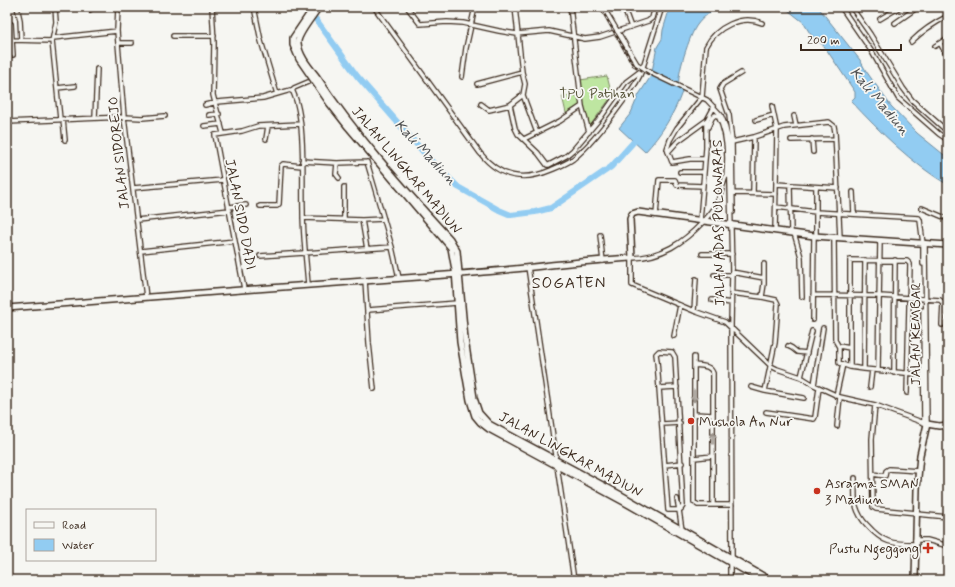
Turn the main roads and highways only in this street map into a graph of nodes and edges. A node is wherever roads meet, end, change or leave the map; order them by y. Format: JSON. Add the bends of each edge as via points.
{"nodes":[{"id":1,"x":314,"y":7,"type":"edge"},
{"id":2,"x":319,"y":7,"type":"edge"},
{"id":3,"x":299,"y":33,"type":"junction"},
{"id":4,"x":364,"y":143,"type":"junction"},
{"id":5,"x":948,"y":245,"type":"edge"},
{"id":6,"x":457,"y":274,"type":"junction"},
{"id":7,"x":7,"y":308,"type":"edge"},
{"id":8,"x":948,"y":425,"type":"edge"},
{"id":9,"x":609,"y":491,"type":"junction"},
{"id":10,"x":731,"y":560,"type":"junction"},
{"id":11,"x":761,"y":580,"type":"edge"},
{"id":12,"x":770,"y":580,"type":"edge"},
{"id":13,"x":915,"y":580,"type":"edge"}],
"edges":[{"from":1,"to":3,"type":"main road","name":"JALAN LINGKAR MADIUN"},
{"from":2,"to":3,"type":"main road","name":"JALAN LINGKAR MADIUN"},
{"from":3,"to":4,"type":"main road","name":"JALAN LINGKAR MADIUN","via":[[293,38],[293,45],[299,58],[330,104]]},
{"from":4,"to":6,"type":"main road","name":"JALAN LINGKAR MADIUN","via":[[448,243],[453,253]]},
{"from":4,"to":6,"type":"main road","name":"JALAN LINGKAR MADIUN","via":[[450,239],[457,251]]},
{"from":5,"to":6,"type":"main road","via":[[815,236],[638,212],[630,217],[632,258]]},
{"from":6,"to":7,"type":"main road"},
{"from":6,"to":9,"type":"main road","name":"JALAN LINGKAR MADIUN","via":[[474,398],[479,413],[489,424]]},
{"from":6,"to":9,"type":"main road","name":"JALAN LINGKAR MADIUN","via":[[460,342],[475,416],[489,429]]},
{"from":8,"to":13,"type":"main road","via":[[925,424],[920,455]]},
{"from":9,"to":10,"type":"main road","name":"JALAN LINGKAR MADIUN"},
{"from":9,"to":10,"type":"main road","name":"JALAN LINGKAR MADIUN"},
{"from":10,"to":11,"type":"main road","name":"JALAN LINGKAR MADIUN"},
{"from":10,"to":12,"type":"main road","name":"JALAN LINGKAR MADIUN"}]}
